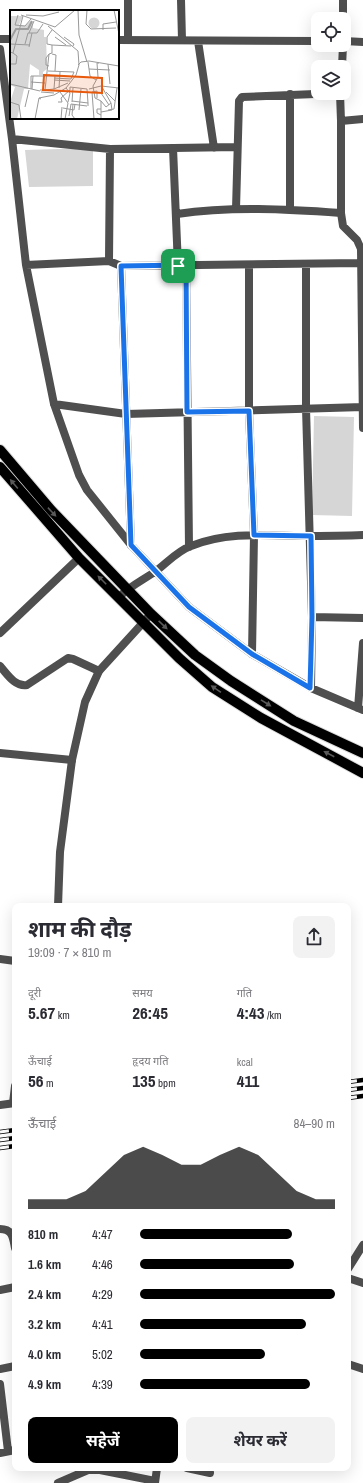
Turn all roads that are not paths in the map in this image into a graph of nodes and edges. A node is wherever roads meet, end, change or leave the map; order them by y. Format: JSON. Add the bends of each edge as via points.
{"nodes":[{"id":1,"x":128,"y":0,"type":"edge"},
{"id":2,"x":181,"y":0,"type":"edge"},
{"id":3,"x":343,"y":0,"type":"edge"},
{"id":4,"x":343,"y":12,"type":"edge"},
{"id":5,"x":119,"y":40,"type":"edge"},
{"id":6,"x":128,"y":40,"type":"junction"},
{"id":7,"x":182,"y":40,"type":"junction"},
{"id":8,"x":198,"y":41,"type":"junction"},
{"id":9,"x":311,"y":41,"type":"edge"},
{"id":10,"x":351,"y":41,"type":"edge"},
{"id":11,"x":363,"y":42,"type":"edge"},
{"id":12,"x":0,"y":49,"type":"edge"},
{"id":13,"x":290,"y":94,"type":"junction"},
{"id":14,"x":311,"y":94,"type":"edge"},
{"id":15,"x":340,"y":100,"type":"edge"},
{"id":16,"x":363,"y":120,"type":"edge"},
{"id":17,"x":341,"y":122,"type":"junction"},
{"id":18,"x":12,"y":139,"type":"junction"},
{"id":19,"x":237,"y":147,"type":"junction"},
{"id":20,"x":173,"y":148,"type":"junction"},
{"id":21,"x":214,"y":148,"type":"junction"},
{"id":22,"x":110,"y":149,"type":"junction"},
{"id":23,"x":290,"y":209,"type":"junction"},
{"id":24,"x":236,"y":210,"type":"junction"},
{"id":25,"x":340,"y":213,"type":"junction"},
{"id":26,"x":177,"y":214,"type":"junction"},
{"id":27,"x":109,"y":261,"type":"junction"},
{"id":28,"x":361,"y":263,"type":"junction"},
{"id":29,"x":306,"y":264,"type":"junction"},
{"id":30,"x":26,"y":265,"type":"junction"},
{"id":31,"x":182,"y":265,"type":"junction"},
{"id":32,"x":249,"y":265,"type":"junction"},
{"id":33,"x":121,"y":266,"type":"junction"},
{"id":34,"x":362,"y":291,"type":"edge"},
{"id":35,"x":363,"y":346,"type":"edge"},
{"id":36,"x":54,"y":404,"type":"junction"},
{"id":37,"x":306,"y":408,"type":"junction"},
{"id":38,"x":363,"y":408,"type":"edge"},
{"id":39,"x":249,"y":411,"type":"junction"},
{"id":40,"x":187,"y":412,"type":"junction"},
{"id":41,"x":126,"y":414,"type":"junction"},
{"id":42,"x":363,"y":428,"type":"edge"},
{"id":43,"x":0,"y":450,"type":"edge"},
{"id":44,"x":0,"y":467,"type":"edge"},
{"id":45,"x":254,"y":535,"type":"junction"},
{"id":46,"x":363,"y":535,"type":"edge"},
{"id":47,"x":311,"y":536,"type":"junction"},
{"id":48,"x":131,"y":545,"type":"junction"},
{"id":49,"x":189,"y":547,"type":"junction"},
{"id":50,"x":79,"y":558,"type":"junction"},
{"id":51,"x":156,"y":571,"type":"junction"},
{"id":52,"x":127,"y":589,"type":"junction"},
{"id":53,"x":119,"y":597,"type":"junction"},
{"id":54,"x":151,"y":614,"type":"junction"},
{"id":55,"x":312,"y":617,"type":"junction"},
{"id":56,"x":363,"y":618,"type":"edge"},
{"id":57,"x":144,"y":622,"type":"junction"},
{"id":58,"x":0,"y":633,"type":"edge"},
{"id":59,"x":363,"y":644,"type":"edge"},
{"id":60,"x":252,"y":654,"type":"junction"},
{"id":61,"x":0,"y":666,"type":"edge"},
{"id":62,"x":99,"y":671,"type":"junction"},
{"id":63,"x":310,"y":688,"type":"junction"},
{"id":64,"x":361,"y":709,"type":"edge"},
{"id":65,"x":0,"y":753,"type":"edge"},
{"id":66,"x":363,"y":753,"type":"edge"},
{"id":67,"x":72,"y":760,"type":"junction"},
{"id":68,"x":363,"y":773,"type":"edge"},
{"id":69,"x":58,"y":903,"type":"edge"},
{"id":70,"x":0,"y":959,"type":"edge"},
{"id":71,"x":12,"y":961,"type":"edge"},
{"id":72,"x":12,"y":1103,"type":"edge"},
{"id":73,"x":0,"y":1105,"type":"edge"},
{"id":74,"x":0,"y":1229,"type":"edge"},
{"id":75,"x":12,"y":1233,"type":"edge"},
{"id":76,"x":363,"y":1245,"type":"edge"},
{"id":77,"x":351,"y":1265,"type":"edge"},
{"id":78,"x":351,"y":1279,"type":"edge"},
{"id":79,"x":363,"y":1283,"type":"edge"},
{"id":80,"x":12,"y":1288,"type":"edge"},
{"id":81,"x":0,"y":1290,"type":"edge"},
{"id":82,"x":351,"y":1365,"type":"edge"},
{"id":83,"x":12,"y":1367,"type":"edge"},
{"id":84,"x":0,"y":1369,"type":"edge"},
{"id":85,"x":363,"y":1369,"type":"edge"},
{"id":86,"x":0,"y":1384,"type":"edge"},
{"id":87,"x":2,"y":1421,"type":"edge"},
{"id":88,"x":5,"y":1452,"type":"edge"},
{"id":89,"x":86,"y":1471,"type":"edge"},
{"id":90,"x":105,"y":1471,"type":"edge"},
{"id":91,"x":157,"y":1471,"type":"edge"},
{"id":92,"x":201,"y":1471,"type":"edge"},
{"id":93,"x":210,"y":1473,"type":"dead end"},
{"id":94,"x":155,"y":1482,"type":"edge"},
{"id":95,"x":58,"y":1483,"type":"edge"}],
"edges":[{"from":1,"to":6,"type":"street"},
{"from":2,"to":7,"type":"street"},
{"from":3,"to":4,"type":"street"},
{"from":5,"to":6,"type":"street"},
{"from":6,"to":7,"type":"street"},
{"from":7,"to":8,"type":"street"},
{"from":8,"to":9,"type":"street"},
{"from":8,"to":21,"type":"street"},
{"from":10,"to":11,"type":"street"},
{"from":12,"to":18,"type":"street"},
{"from":13,"to":14,"type":"street"},
{"from":13,"to":19,"type":"street","via":[[242,97],[239,101]]},
{"from":13,"to":23,"type":"street"},
{"from":15,"to":17,"type":"street"},
{"from":16,"to":17,"type":"street"},
{"from":17,"to":25,"type":"street"},
{"from":18,"to":22,"type":"street"},
{"from":18,"to":30,"type":"street"},
{"from":19,"to":21,"type":"street"},
{"from":19,"to":24,"type":"street"},
{"from":20,"to":21,"type":"street"},
{"from":20,"to":22,"type":"street"},
{"from":20,"to":26,"type":"street"},
{"from":22,"to":27,"type":"street"},
{"from":23,"to":24,"type":"street"},
{"from":23,"to":25,"type":"street"},
{"from":24,"to":26,"type":"street"},
{"from":25,"to":28,"type":"street","via":[[343,226],[357,240],[361,249]]},
{"from":26,"to":31,"type":"street"},
{"from":27,"to":30,"type":"street"},
{"from":27,"to":33,"type":"street"},
{"from":28,"to":29,"type":"street"},
{"from":28,"to":34,"type":"street"},
{"from":29,"to":32,"type":"street"},
{"from":29,"to":37,"type":"street"},
{"from":30,"to":36,"type":"street"},
{"from":31,"to":32,"type":"street"},
{"from":31,"to":33,"type":"street"},
{"from":31,"to":40,"type":"street"},
{"from":32,"to":39,"type":"street"},
{"from":33,"to":41,"type":"street"},
{"from":34,"to":35,"type":"street"},
{"from":35,"to":38,"type":"street"},
{"from":36,"to":41,"type":"street"},
{"from":36,"to":48,"type":"street","via":[[82,482]]},
{"from":37,"to":38,"type":"street"},
{"from":37,"to":39,"type":"street"},
{"from":37,"to":47,"type":"street"},
{"from":38,"to":42,"type":"street"},
{"from":39,"to":40,"type":"street"},
{"from":39,"to":45,"type":"street"},
{"from":40,"to":41,"type":"street"},
{"from":40,"to":49,"type":"street"},
{"from":41,"to":48,"type":"street"},
{"from":43,"to":52,"type":"main road","one_way":true,"via":[[51,510]]},
{"from":50,"to":44,"type":"main road","one_way":true},
{"from":45,"to":47,"type":"street"},
{"from":45,"to":49,"type":"street","via":[[222,537]]},
{"from":45,"to":60,"type":"street"},
{"from":46,"to":47,"type":"street"},
{"from":47,"to":55,"type":"street"},
{"from":48,"to":51,"type":"street"},
{"from":49,"to":51,"type":"street"},
{"from":53,"to":50,"type":"main road","one_way":true},
{"from":50,"to":58,"type":"street"},
{"from":51,"to":52,"type":"street"},
{"from":51,"to":60,"type":"street","via":[[189,607]]},
{"from":52,"to":53,"type":"street"},
{"from":52,"to":54,"type":"main road"},
{"from":53,"to":57,"type":"main road"},
{"from":54,"to":57,"type":"street"},
{"from":54,"to":66,"type":"main road","one_way":true,"via":[[195,655],[232,681],[294,721]]},
{"from":55,"to":56,"type":"street"},
{"from":55,"to":63,"type":"street"},
{"from":57,"to":62,"type":"street"},
{"from":68,"to":57,"type":"main road","one_way":true,"via":[[261,718],[212,687]]},
{"from":59,"to":64,"type":"street"},
{"from":60,"to":63,"type":"street"},
{"from":61,"to":62,"type":"street","via":[[17,685],[22,686],[27,686],[68,658]]},
{"from":62,"to":67,"type":"street","via":[[85,702]]},
{"from":63,"to":64,"type":"street"},
{"from":65,"to":67,"type":"street"},
{"from":67,"to":69,"type":"street","via":[[60,852]]},
{"from":70,"to":71,"type":"street"},
{"from":72,"to":73,"type":"street"},
{"from":74,"to":75,"type":"street","via":[[8,1229]]},
{"from":76,"to":77,"type":"street"},
{"from":78,"to":79,"type":"street"},
{"from":80,"to":81,"type":"street"},
{"from":82,"to":85,"type":"street"},
{"from":83,"to":84,"type":"street"},
{"from":86,"to":87,"type":"street"},
{"from":87,"to":88,"type":"street"},
{"from":89,"to":95,"type":"street"},
{"from":90,"to":94,"type":"street"},
{"from":91,"to":94,"type":"street"},
{"from":92,"to":93,"type":"street"}]}
